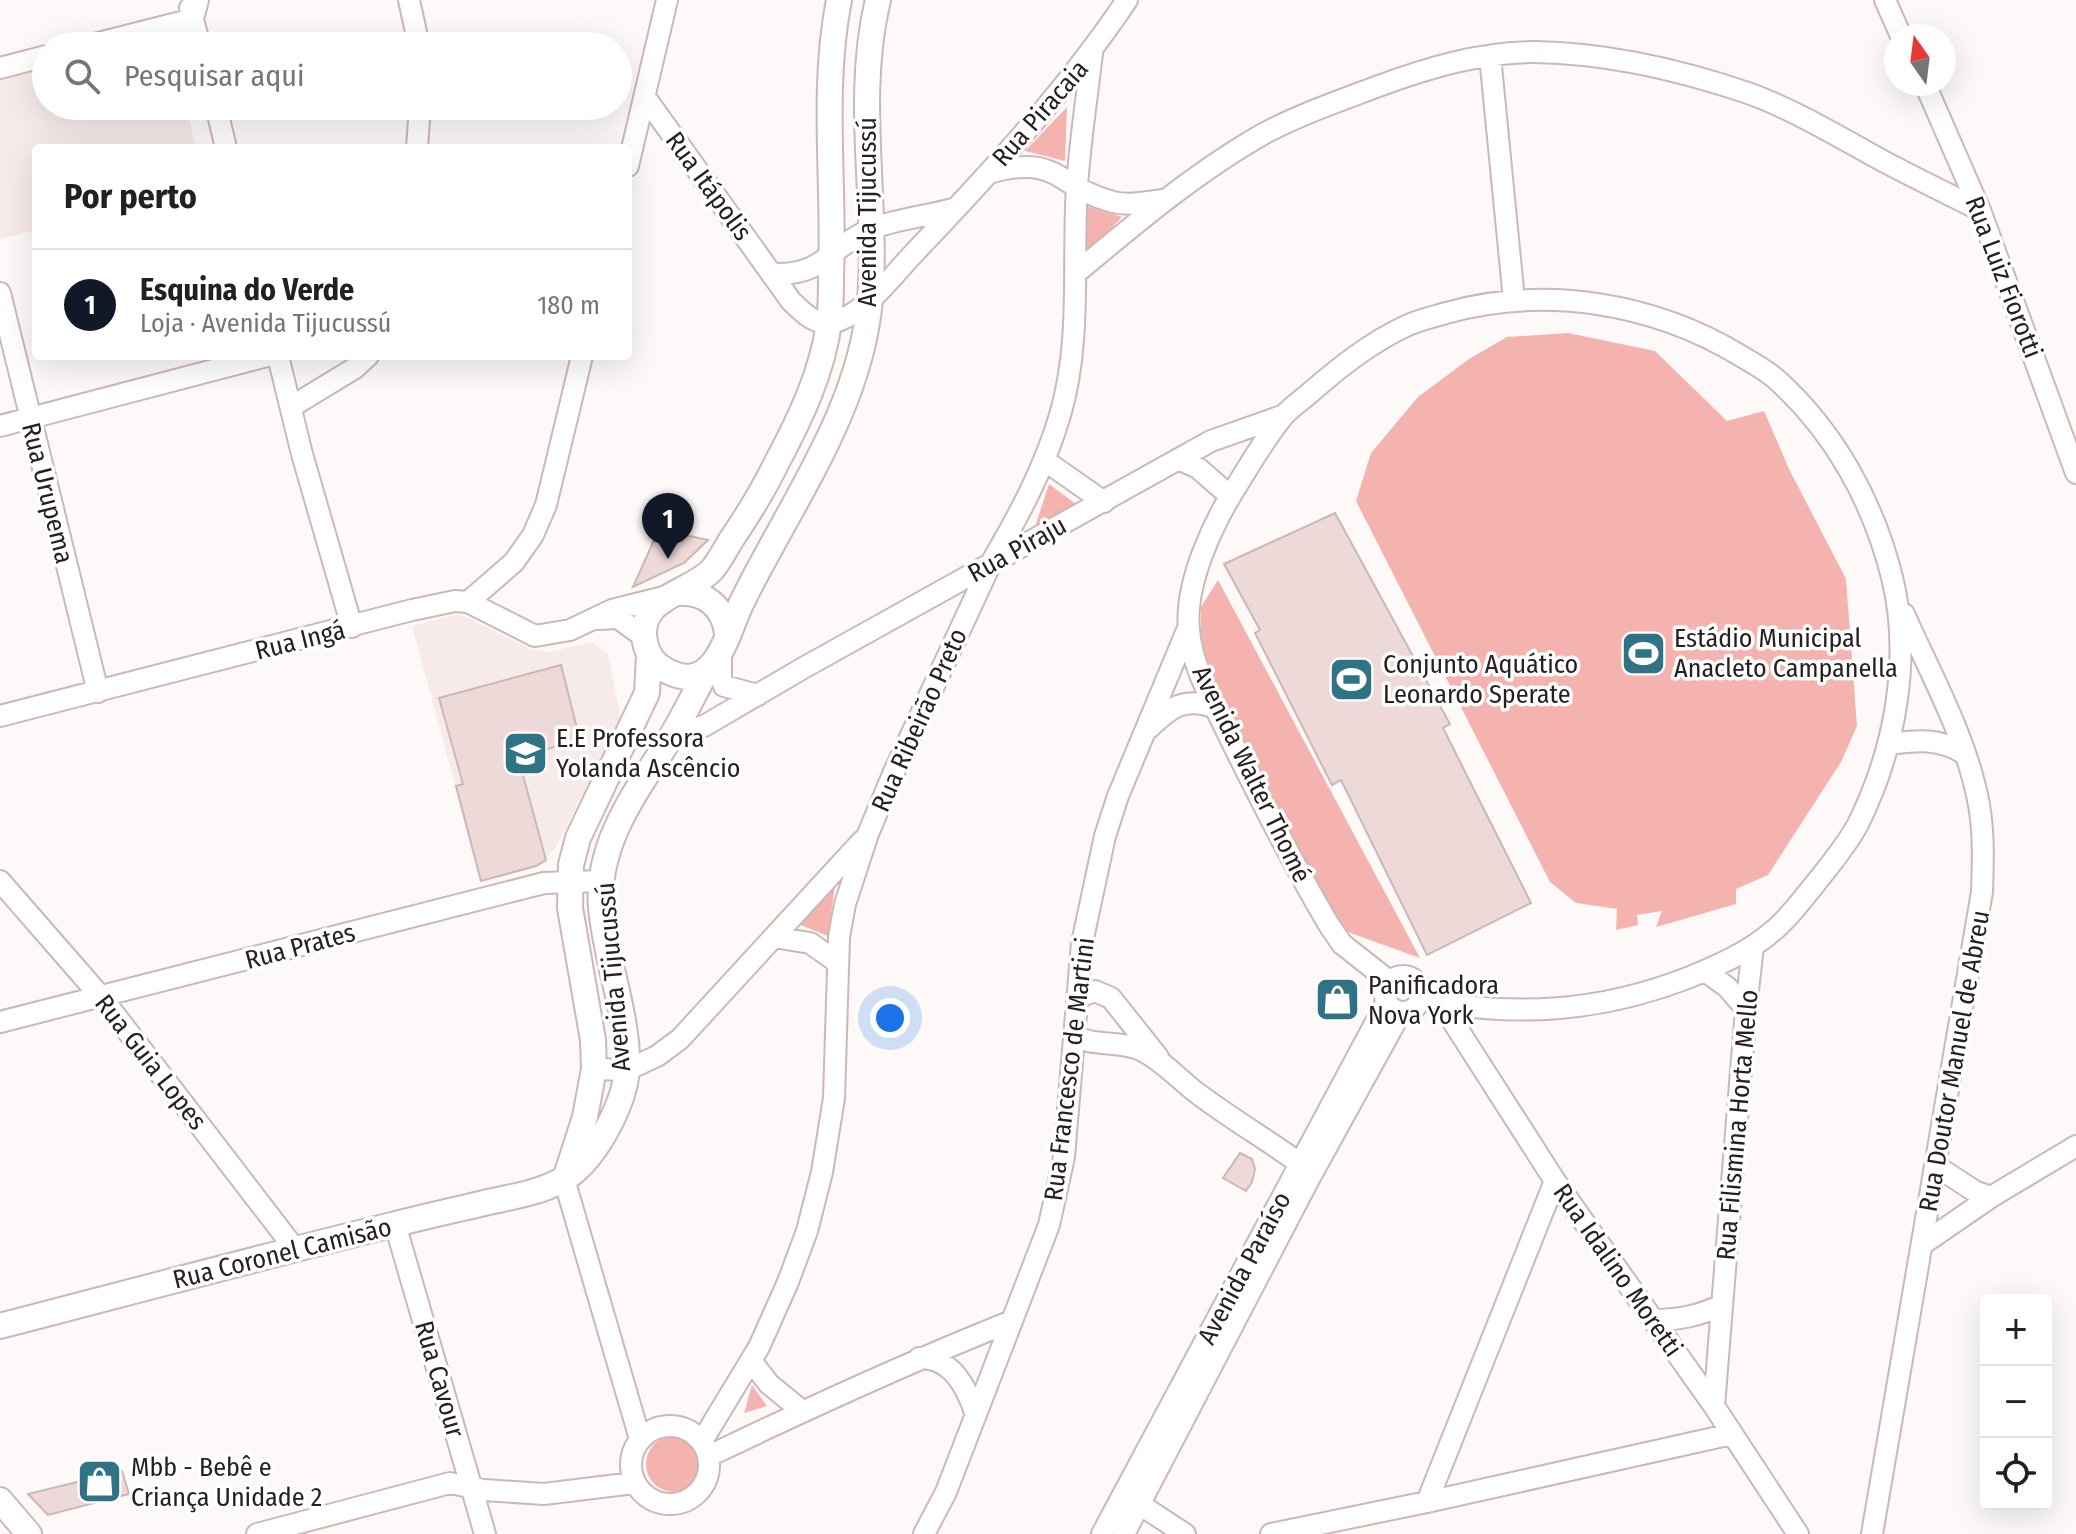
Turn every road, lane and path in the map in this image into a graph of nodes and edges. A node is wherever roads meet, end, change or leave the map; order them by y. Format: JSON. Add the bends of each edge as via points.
{"nodes":[{"id":1,"x":409,"y":0,"type":"edge"},
{"id":2,"x":667,"y":0,"type":"edge"},
{"id":3,"x":839,"y":0,"type":"edge"},
{"id":4,"x":878,"y":0,"type":"edge"},
{"id":5,"x":1127,"y":0,"type":"edge"},
{"id":6,"x":1885,"y":0,"type":"edge"},
{"id":7,"x":193,"y":6,"type":"edge"},
{"id":8,"x":1896,"y":24,"type":"edge"},
{"id":9,"x":124,"y":32,"type":"edge"},
{"id":10,"x":198,"y":32,"type":"edge"},
{"id":11,"x":416,"y":32,"type":"edge"},
{"id":12,"x":1092,"y":53,"type":"junction"},
{"id":13,"x":1490,"y":56,"type":"junction"},
{"id":14,"x":32,"y":60,"type":"edge"},
{"id":15,"x":0,"y":68,"type":"edge"},
{"id":16,"x":1931,"y":96,"type":"edge"},
{"id":17,"x":645,"y":97,"type":"junction"},
{"id":18,"x":219,"y":120,"type":"edge"},
{"id":19,"x":419,"y":120,"type":"edge"},
{"id":20,"x":225,"y":144,"type":"edge"},
{"id":21,"x":417,"y":144,"type":"edge"},
{"id":22,"x":632,"y":150,"type":"edge"},
{"id":23,"x":988,"y":173,"type":"junction"},
{"id":24,"x":1077,"y":186,"type":"junction"},
{"id":25,"x":1163,"y":200,"type":"junction"},
{"id":26,"x":957,"y":208,"type":"junction"},
{"id":27,"x":1980,"y":210,"type":"junction"},
{"id":28,"x":870,"y":230,"type":"junction"},
{"id":29,"x":832,"y":253,"type":"junction"},
{"id":30,"x":1076,"y":273,"type":"junction"},
{"id":31,"x":772,"y":274,"type":"junction"},
{"id":32,"x":0,"y":293,"type":"edge"},
{"id":33,"x":870,"y":300,"type":"junction"},
{"id":34,"x":1514,"y":300,"type":"junction"},
{"id":35,"x":829,"y":323,"type":"junction"},
{"id":36,"x":252,"y":360,"type":"edge"},
{"id":37,"x":279,"y":360,"type":"edge"},
{"id":38,"x":364,"y":360,"type":"edge"},
{"id":39,"x":581,"y":360,"type":"edge"},
{"id":40,"x":291,"y":407,"type":"junction"},
{"id":41,"x":1282,"y":416,"type":"junction"},
{"id":42,"x":29,"y":418,"type":"junction"},
{"id":43,"x":0,"y":426,"type":"edge"},
{"id":44,"x":1178,"y":459,"type":"junction"},
{"id":45,"x":1044,"y":460,"type":"junction"},
{"id":46,"x":2076,"y":473,"type":"edge"},
{"id":47,"x":1230,"y":496,"type":"junction"},
{"id":48,"x":1104,"y":502,"type":"junction"},
{"id":49,"x":991,"y":563,"type":"junction"},
{"id":50,"x":672,"y":595,"type":"junction"},
{"id":51,"x":1897,"y":599,"type":"junction"},
{"id":52,"x":468,"y":602,"type":"junction"},
{"id":53,"x":594,"y":619,"type":"junction"},
{"id":54,"x":1188,"y":626,"type":"junction"},
{"id":55,"x":352,"y":627,"type":"junction"},
{"id":56,"x":646,"y":646,"type":"junction"},
{"id":57,"x":719,"y":652,"type":"junction"},
{"id":58,"x":98,"y":692,"type":"junction"},
{"id":59,"x":758,"y":695,"type":"junction"},
{"id":60,"x":1216,"y":708,"type":"junction"},
{"id":61,"x":0,"y":716,"type":"edge"},
{"id":62,"x":1144,"y":733,"type":"junction"},
{"id":63,"x":672,"y":735,"type":"junction"},
{"id":64,"x":1889,"y":744,"type":"junction"},
{"id":65,"x":1965,"y":754,"type":"junction"},
{"id":66,"x":868,"y":834,"type":"junction"},
{"id":67,"x":0,"y":881,"type":"edge"},
{"id":68,"x":601,"y":881,"type":"junction"},
{"id":69,"x":570,"y":883,"type":"junction"},
{"id":70,"x":774,"y":937,"type":"junction"},
{"id":71,"x":1753,"y":946,"type":"junction"},
{"id":72,"x":837,"y":962,"type":"junction"},
{"id":73,"x":1705,"y":971,"type":"junction"},
{"id":74,"x":1389,"y":981,"type":"junction"},
{"id":75,"x":1078,"y":997,"type":"junction"},
{"id":76,"x":102,"y":998,"type":"junction"},
{"id":77,"x":1421,"y":999,"type":"junction"},
{"id":78,"x":1441,"y":1003,"type":"junction"},
{"id":79,"x":1394,"y":1007,"type":"junction"},
{"id":80,"x":1746,"y":1009,"type":"junction"},
{"id":81,"x":0,"y":1022,"type":"edge"},
{"id":82,"x":1076,"y":1035,"type":"junction"},
{"id":83,"x":1163,"y":1064,"type":"junction"},
{"id":84,"x":594,"y":1069,"type":"junction"},
{"id":85,"x":627,"y":1070,"type":"junction"},
{"id":86,"x":2076,"y":1146,"type":"edge"},
{"id":87,"x":1936,"y":1166,"type":"junction"},
{"id":88,"x":1306,"y":1168,"type":"junction"},
{"id":89,"x":564,"y":1179,"type":"junction"},
{"id":90,"x":1555,"y":1181,"type":"junction"},
{"id":91,"x":1991,"y":1197,"type":"junction"},
{"id":92,"x":395,"y":1224,"type":"junction"},
{"id":93,"x":1924,"y":1243,"type":"junction"},
{"id":94,"x":295,"y":1249,"type":"junction"},
{"id":95,"x":1722,"y":1305,"type":"junction"},
{"id":96,"x":1653,"y":1320,"type":"junction"},
{"id":97,"x":1012,"y":1321,"type":"junction"},
{"id":98,"x":0,"y":1326,"type":"edge"},
{"id":99,"x":917,"y":1359,"type":"junction"},
{"id":100,"x":751,"y":1361,"type":"junction"},
{"id":101,"x":1714,"y":1406,"type":"junction"},
{"id":102,"x":802,"y":1411,"type":"junction"},
{"id":103,"x":976,"y":1415,"type":"junction"},
{"id":104,"x":1732,"y":1434,"type":"junction"},
{"id":105,"x":640,"y":1439,"type":"junction"},
{"id":106,"x":706,"y":1449,"type":"junction"},
{"id":107,"x":634,"y":1483,"type":"junction"},
{"id":108,"x":471,"y":1487,"type":"junction"},
{"id":109,"x":0,"y":1500,"type":"edge"},
{"id":110,"x":1132,"y":1500,"type":"junction"},
{"id":111,"x":1427,"y":1502,"type":"junction"},
{"id":112,"x":29,"y":1534,"type":"edge"},
{"id":113,"x":257,"y":1534,"type":"edge"},
{"id":114,"x":485,"y":1534,"type":"edge"},
{"id":115,"x":924,"y":1534,"type":"edge"},
{"id":116,"x":1102,"y":1534,"type":"edge"},
{"id":117,"x":1124,"y":1534,"type":"edge"},
{"id":118,"x":1185,"y":1534,"type":"edge"},
{"id":119,"x":1271,"y":1534,"type":"edge"},
{"id":120,"x":1798,"y":1534,"type":"edge"},
{"id":121,"x":1872,"y":1534,"type":"edge"}],
"edges":[{"from":1,"to":11,"type":"street"},
{"from":2,"to":17,"type":"street"},
{"from":3,"to":29,"type":"main road","name":"Avenida Tijucussú","via":[[831,70]]},
{"from":4,"to":28,"type":"main road","name":"Avenida Tijucussú","via":[[868,91]]},
{"from":5,"to":12,"type":"street","name":"Rua Ribeirão Preto"},
{"from":6,"to":8,"type":"street"},
{"from":7,"to":9,"type":"street"},
{"from":7,"to":10,"type":"street"},
{"from":12,"to":23,"type":"street","name":"Rua Piracaia"},
{"from":12,"to":24,"type":"street","name":"Rua Ribeirão Preto"},
{"from":13,"to":25,"type":"street","via":[[1442,65],[1310,111],[1224,158]]},
{"from":13,"to":27,"type":"street","via":[[1535,52],[1603,57],[1672,70],[1750,94]]},
{"from":13,"to":34,"type":"street"},
{"from":14,"to":15,"type":"street"},
{"from":16,"to":27,"type":"street","name":"Rua Luiz Fiorotti"},
{"from":17,"to":22,"type":"street"},
{"from":17,"to":31,"type":"street","name":"Rua Itápolis"},
{"from":18,"to":20,"type":"street"},
{"from":19,"to":21,"type":"street"},
{"from":23,"to":24,"type":"street","name":"Rua Piracaia","via":[[1037,166]]},
{"from":23,"to":26,"type":"street","name":"Rua Piracaia"},
{"from":24,"to":25,"type":"street","name":"Rua Piracaia","via":[[1116,203]]},
{"from":24,"to":30,"type":"street","name":"Rua Ribeirão Preto"},
{"from":25,"to":30,"type":"street"},
{"from":26,"to":28,"type":"street"},
{"from":26,"to":33,"type":"street","name":"Rua Piracaia"},
{"from":27,"to":46,"type":"street","name":"Rua Luiz Fiorotti"},
{"from":28,"to":29,"type":"street"},
{"from":28,"to":33,"type":"main road","name":"Avenida Tijucussú"},
{"from":29,"to":31,"type":"street","via":[[806,272]]},
{"from":29,"to":35,"type":"main road","name":"Avenida Tijucussú"},
{"from":30,"to":45,"type":"street","name":"Rua Ribeirão Preto","via":[[1071,369]]},
{"from":31,"to":35,"type":"street","name":"Rua Itápolis","via":[[806,316]]},
{"from":32,"to":42,"type":"street","name":"Rua Urupema"},
{"from":33,"to":35,"type":"street","name":"Rua Piracaia"},
{"from":33,"to":57,"type":"main road","name":"Avenida Tijucussú","via":[[847,398]]},
{"from":34,"to":41,"type":"street","name":"Avenida Walter Thomé","via":[[1410,324],[1351,357]]},
{"from":34,"to":51,"type":"street","name":"Avenida Walter Thomé","via":[[1604,305],[1664,318],[1773,376],[1814,418],[1858,485],[1884,547]]},
{"from":35,"to":50,"type":"main road","name":"Avenida Tijucussú","via":[[816,379],[777,462],[713,569]]},
{"from":36,"to":42,"type":"street"},
{"from":37,"to":40,"type":"street"},
{"from":38,"to":40,"type":"street"},
{"from":39,"to":52,"type":"street","via":[[546,505],[533,535],[514,562]]},
{"from":40,"to":55,"type":"street"},
{"from":41,"to":44,"type":"street","name":"Rua Piraju"},
{"from":41,"to":47,"type":"street","name":"Avenida Walter Thomé"},
{"from":42,"to":43,"type":"street"},
{"from":42,"to":58,"type":"street","name":"Rua Urupema"},
{"from":44,"to":47,"type":"street","via":[[1198,468]]},
{"from":44,"to":48,"type":"street","name":"Rua Piraju"},
{"from":45,"to":48,"type":"street"},
{"from":45,"to":49,"type":"street","name":"Rua Ribeirão Preto"},
{"from":47,"to":54,"type":"street","name":"Avenida Walter Thomé","via":[[1198,566]]},
{"from":48,"to":49,"type":"street","name":"Rua Piraju"},
{"from":49,"to":59,"type":"street","name":"Rua Piraju"},
{"from":49,"to":66,"type":"street","name":"Rua Ribeirão Preto"},
{"from":50,"to":53,"type":"street"},
{"from":50,"to":56,"type":"main road","name":"Avenida Tijucussú","via":[[648,616]]},
{"from":50,"to":57,"type":"main road","via":[[695,594],[722,614]]},
{"from":51,"to":64,"type":"street","name":"Avenida Walter Thomé","via":[[1898,678]]},
{"from":51,"to":65,"type":"street","name":"Rua Doutor Manuel de Abreu"},
{"from":52,"to":53,"type":"street","via":[[535,636],[553,635]]},
{"from":52,"to":55,"type":"street","name":"Rua Ingá"},
{"from":53,"to":56,"type":"street","via":[[618,618]]},
{"from":54,"to":60,"type":"street","name":"Avenida Walter Thomé","via":[[1194,660]]},
{"from":54,"to":62,"type":"street","name":"Rua Francesco de Martini"},
{"from":55,"to":58,"type":"street","name":"Rua Ingá"},
{"from":56,"to":57,"type":"main road","via":[[661,667],[675,674],[695,674]]},
{"from":56,"to":69,"type":"main road","name":"Avenida Tijucussú","via":[[647,693],[578,838]]},
{"from":57,"to":59,"type":"street","via":[[724,686]]},
{"from":57,"to":63,"type":"main road","name":"Avenida Tijucussú"},
{"from":58,"to":61,"type":"street","name":"Rua Ingá"},
{"from":59,"to":63,"type":"street","name":"Rua Piraju","via":[[704,726]]},
{"from":60,"to":62,"type":"street","name":"Rua Francesco de Martini","via":[[1183,704],[1165,712]]},
{"from":60,"to":74,"type":"street","name":"Avenida Walter Thomé","via":[[1329,925],[1342,944]]},
{"from":62,"to":75,"type":"street","name":"Rua Francesco de Martini","via":[[1105,836],[1082,943]]},
{"from":63,"to":68,"type":"main road","name":"Avenida Tijucussú","via":[[619,821]]},
{"from":64,"to":65,"type":"street","via":[[1936,741]]},
{"from":64,"to":71,"type":"street","name":"Avenida Walter Thomé","via":[[1857,824],[1832,864],[1777,929]]},
{"from":65,"to":87,"type":"street","name":"Rua Doutor Manuel de Abreu","via":[[1979,803],[1982,892]]},
{"from":66,"to":70,"type":"street"},
{"from":66,"to":72,"type":"street","name":"Rua Ribeirão Preto","via":[[841,922]]},
{"from":67,"to":76,"type":"street","name":"Rua Guia Lopes"},
{"from":68,"to":69,"type":"street","name":"Rua Prates"},
{"from":68,"to":85,"type":"main road","name":"Avenida Tijucussú","via":[[605,940]]},
{"from":69,"to":76,"type":"street","name":"Rua Prates","via":[[544,883]]},
{"from":69,"to":84,"type":"main road","name":"Avenida Tijucussú"},
{"from":70,"to":72,"type":"street","via":[[810,943]]},
{"from":70,"to":85,"type":"street","via":[[680,1039]]},
{"from":71,"to":73,"type":"street","name":"Avenida Walter Thomé"},
{"from":71,"to":80,"type":"street","name":"Rua Filismina Horta Mello"},
{"from":72,"to":100,"type":"street","name":"Rua Ribeirão Preto","via":[[834,1098],[822,1172],[788,1282]]},
{"from":73,"to":78,"type":"street","name":"Avenida Walter Thomé","via":[[1630,998],[1584,1007],[1503,1011]]},
{"from":73,"to":80,"type":"street"},
{"from":74,"to":77,"type":"street","via":[[1400,975],[1412,978],[1421,987]]},
{"from":74,"to":79,"type":"street","via":[[1384,991]]},
{"from":75,"to":82,"type":"street","name":"Rua Francesco de Martini"},
{"from":75,"to":83,"type":"street","via":[[1095,991],[1111,998]]},
{"from":76,"to":81,"type":"street","name":"Rua Prates"},
{"from":76,"to":94,"type":"street","name":"Rua Guia Lopes"},
{"from":77,"to":78,"type":"street","name":"Avenida Walter Thomé"},
{"from":77,"to":79,"type":"street","via":[[1413,1009]]},
{"from":78,"to":90,"type":"street","name":"Rua Idalino Moretti"},
{"from":79,"to":88,"type":"street","name":"Avenida Paraíso"},
{"from":80,"to":95,"type":"street","name":"Rua Filismina Horta Mello"},
{"from":82,"to":83,"type":"street","via":[[1087,1042],[1139,1049]]},
{"from":82,"to":97,"type":"street","name":"Rua Francesco de Martini","via":[[1059,1190]]},
{"from":83,"to":88,"type":"street"},
{"from":84,"to":85,"type":"street"},
{"from":84,"to":89,"type":"main road","name":"Avenida Tijucussú"},
{"from":85,"to":89,"type":"main road","name":"Avenida Tijucussú","via":[[607,1129],[593,1152]]},
{"from":86,"to":91,"type":"street"},
{"from":87,"to":91,"type":"street"},
{"from":87,"to":93,"type":"street","name":"Rua Doutor Manuel de Abreu"},
{"from":88,"to":110,"type":"street","name":"Avenida Paraíso"},
{"from":89,"to":92,"type":"main road","name":"Rua Coronel Camisão","via":[[521,1195]]},
{"from":89,"to":105,"type":"street"},
{"from":90,"to":96,"type":"street","name":"Rua Idalino Moretti"},
{"from":90,"to":111,"type":"street"},
{"from":91,"to":93,"type":"street"},
{"from":92,"to":94,"type":"main road","name":"Rua Coronel Camisão"},
{"from":92,"to":108,"type":"street","name":"Rua Cavour"},
{"from":93,"to":121,"type":"street","name":"Rua Doutor Manuel de Abreu"},
{"from":94,"to":98,"type":"main road","name":"Rua Coronel Camisão"},
{"from":95,"to":96,"type":"street","via":[[1681,1320]]},
{"from":95,"to":101,"type":"street","name":"Rua Filismina Horta Mello"},
{"from":96,"to":101,"type":"street","name":"Rua Idalino Moretti"},
{"from":97,"to":99,"type":"street"},
{"from":97,"to":103,"type":"street","name":"Rua Francesco de Martini"},
{"from":99,"to":102,"type":"street"},
{"from":99,"to":103,"type":"street","via":[[930,1358],[955,1374]]},
{"from":100,"to":102,"type":"street"},
{"from":100,"to":106,"type":"street","name":"Rua Ribeirão Preto"},
{"from":101,"to":104,"type":"street","name":"Rua Idalino Moretti"},
{"from":102,"to":106,"type":"street"},
{"from":103,"to":115,"type":"street","name":"Rua Francesco de Martini"},
{"from":104,"to":111,"type":"street"},
{"from":104,"to":120,"type":"street","name":"Rua Idalino Moretti"},
{"from":105,"to":106,"type":"street","via":[[651,1430],[678,1426]]},
{"from":105,"to":107,"type":"street","via":[[632,1453]]},
{"from":106,"to":107,"type":"street","via":[[710,1470],[705,1484],[684,1502],[656,1502]]},
{"from":107,"to":108,"type":"street","via":[[544,1494]]},
{"from":108,"to":113,"type":"street","via":[[432,1486]]},
{"from":108,"to":114,"type":"street","name":"Rua Cavour"},
{"from":109,"to":112,"type":"main road"},
{"from":110,"to":116,"type":"street","name":"Avenida Paraíso"},
{"from":110,"to":117,"type":"street","name":"Avenida Paraíso"},
{"from":110,"to":118,"type":"street"},
{"from":111,"to":119,"type":"street"}]}
